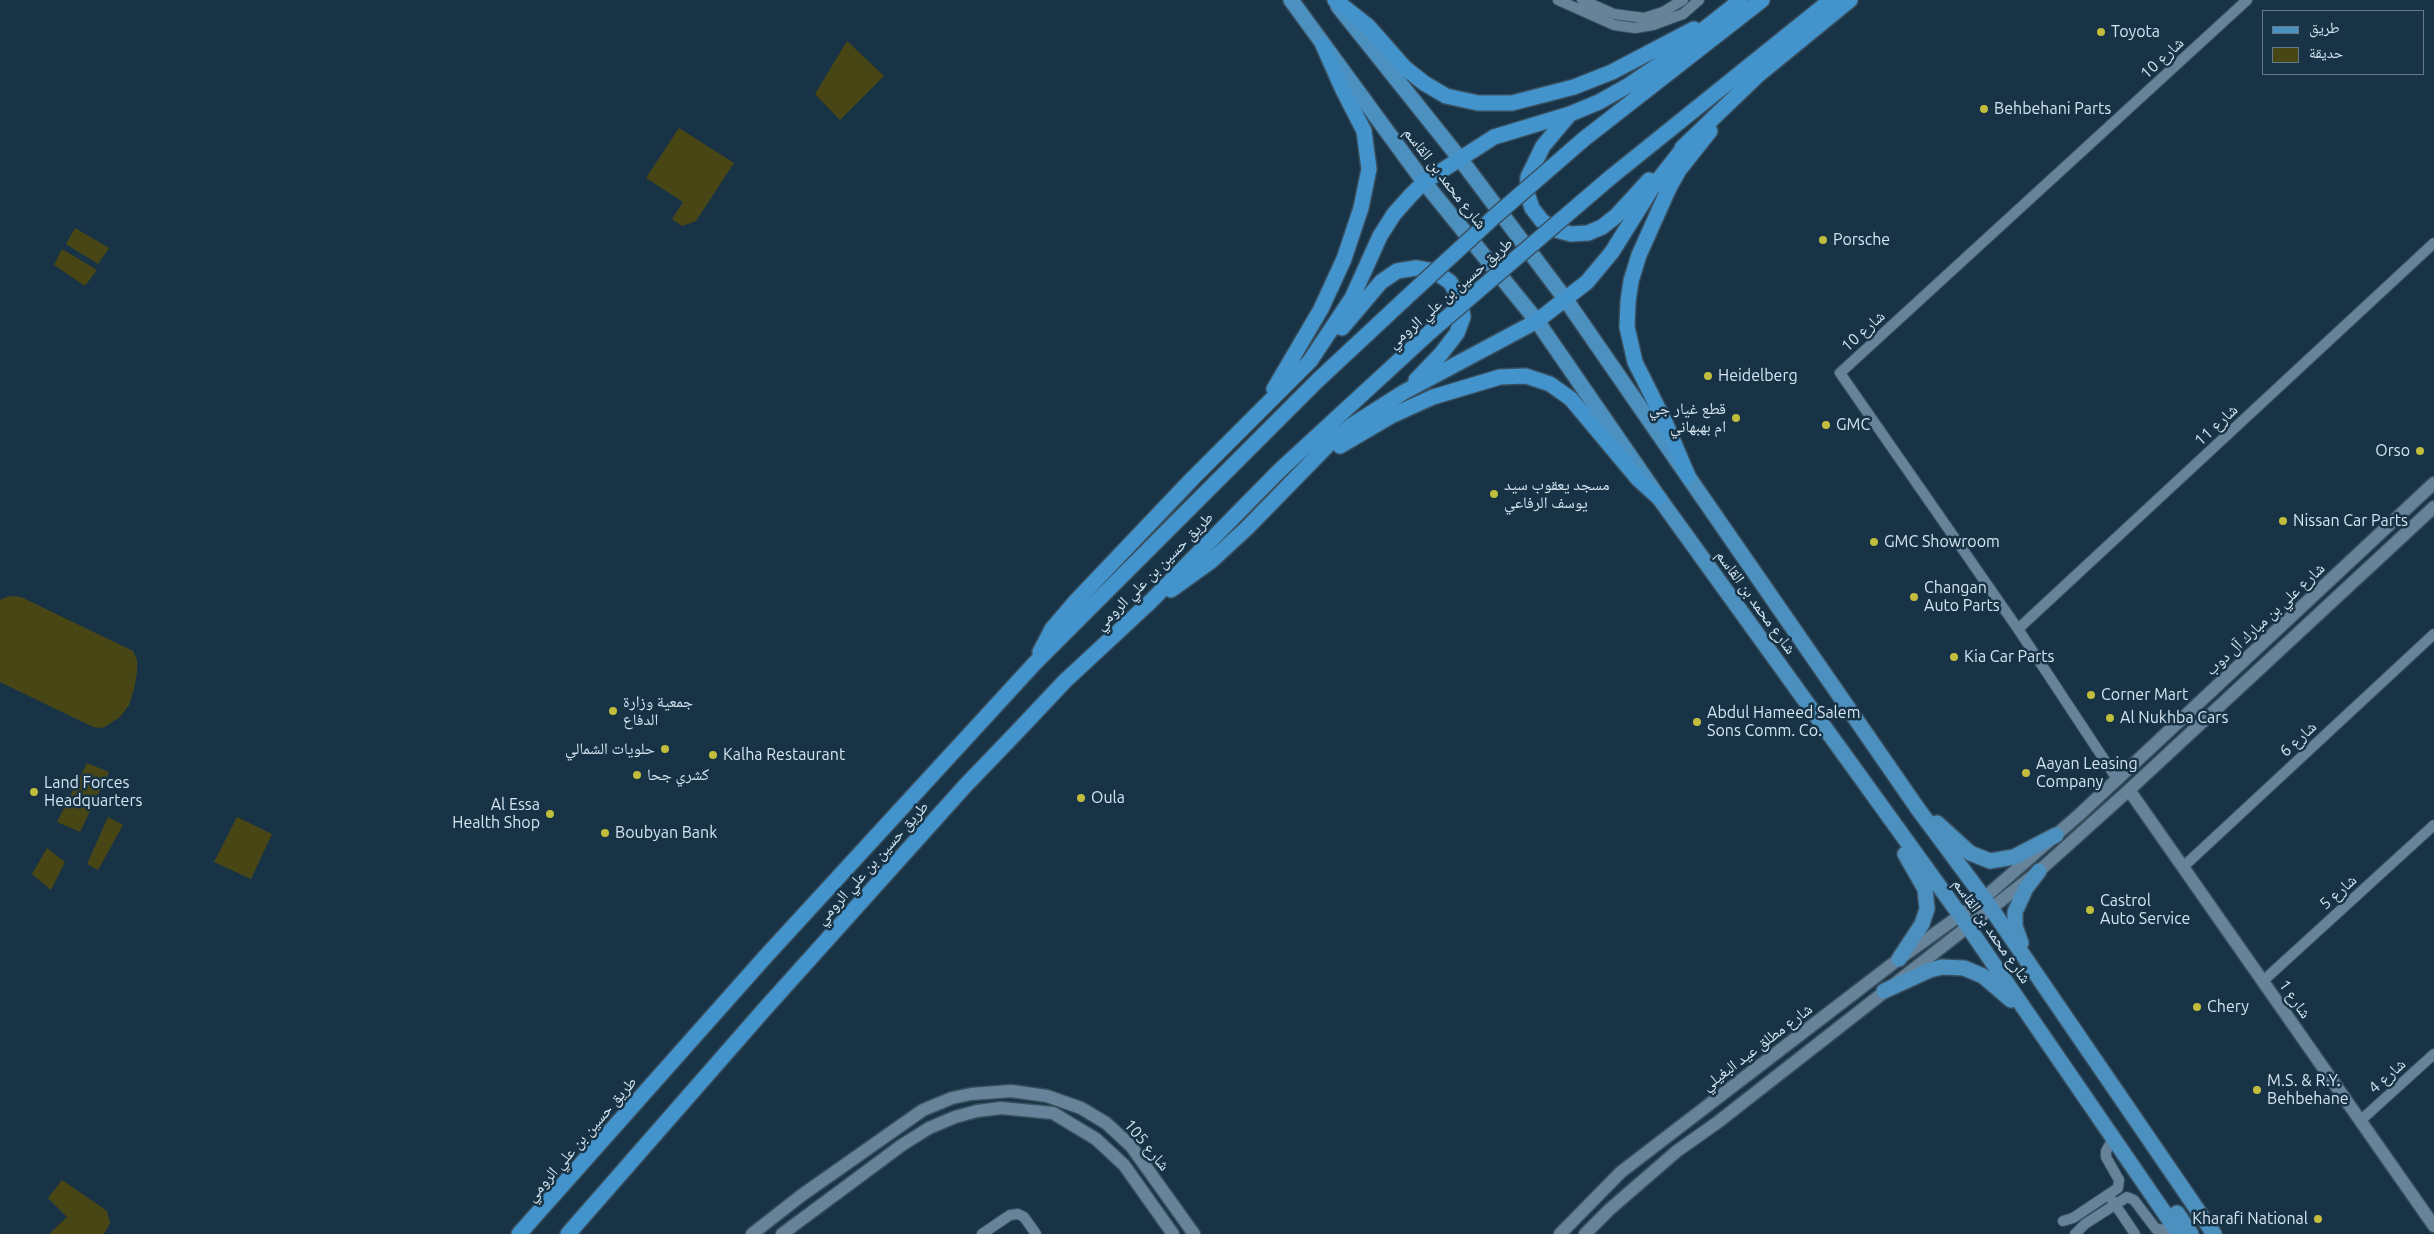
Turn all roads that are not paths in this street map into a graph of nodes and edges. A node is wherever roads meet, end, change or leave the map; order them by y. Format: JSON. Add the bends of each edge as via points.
{"nodes":[{"id":1,"x":1291,"y":0,"type":"edge"},
{"id":2,"x":1334,"y":0,"type":"edge"},
{"id":3,"x":1558,"y":0,"type":"edge"},
{"id":4,"x":1582,"y":0,"type":"edge"},
{"id":5,"x":1683,"y":0,"type":"edge"},
{"id":6,"x":1699,"y":0,"type":"edge"},
{"id":7,"x":1741,"y":0,"type":"edge"},
{"id":8,"x":1762,"y":0,"type":"edge"},
{"id":9,"x":1831,"y":0,"type":"edge"},
{"id":10,"x":1850,"y":0,"type":"edge"},
{"id":11,"x":2247,"y":0,"type":"edge"},
{"id":12,"x":1718,"y":18,"type":"junction"},
{"id":13,"x":1323,"y":45,"type":"junction"},
{"id":14,"x":1757,"y":76,"type":"junction"},
{"id":15,"x":1570,"y":114,"type":"junction"},
{"id":16,"x":1689,"y":140,"type":"junction"},
{"id":17,"x":1461,"y":160,"type":"junction"},
{"id":18,"x":1424,"y":182,"type":"junction"},
{"id":19,"x":2434,"y":243,"type":"edge"},
{"id":20,"x":1566,"y":300,"type":"junction"},
{"id":21,"x":1537,"y":321,"type":"junction"},
{"id":22,"x":1310,"y":361,"type":"junction"},
{"id":23,"x":1404,"y":392,"type":"junction"},
{"id":24,"x":1259,"y":413,"type":"junction"},
{"id":25,"x":1306,"y":466,"type":"junction"},
{"id":26,"x":1688,"y":476,"type":"junction"},
{"id":27,"x":2434,"y":483,"type":"edge"},
{"id":28,"x":1659,"y":498,"type":"junction"},
{"id":29,"x":2434,"y":508,"type":"edge"},
{"id":30,"x":2330,"y":580,"type":"junction"},
{"id":31,"x":2341,"y":594,"type":"junction"},
{"id":32,"x":2311,"y":597,"type":"junction"},
{"id":33,"x":1150,"y":602,"type":"junction"},
{"id":34,"x":2323,"y":610,"type":"junction"},
{"id":35,"x":2018,"y":629,"type":"junction"},
{"id":36,"x":2434,"y":634,"type":"edge"},
{"id":37,"x":1036,"y":663,"type":"junction"},
{"id":38,"x":1817,"y":715,"type":"junction"},
{"id":39,"x":2117,"y":779,"type":"junction"},
{"id":40,"x":2129,"y":790,"type":"junction"},
{"id":41,"x":1918,"y":809,"type":"junction"},
{"id":42,"x":2434,"y":825,"type":"edge"},
{"id":43,"x":2056,"y":835,"type":"junction"},
{"id":44,"x":2183,"y":866,"type":"junction"},
{"id":45,"x":2039,"y":871,"type":"junction"},
{"id":46,"x":1988,"y":904,"type":"junction"},
{"id":47,"x":1964,"y":921,"type":"junction"},
{"id":48,"x":1898,"y":959,"type":"junction"},
{"id":49,"x":2031,"y":967,"type":"junction"},
{"id":50,"x":2263,"y":981,"type":"junction"},
{"id":51,"x":1884,"y":991,"type":"junction"},
{"id":52,"x":2026,"y":1012,"type":"junction"},
{"id":53,"x":2434,"y":1054,"type":"edge"},
{"id":54,"x":1715,"y":1100,"type":"junction"},
{"id":55,"x":2360,"y":1121,"type":"junction"},
{"id":56,"x":2113,"y":1139,"type":"junction"},
{"id":57,"x":864,"y":1150,"type":"junction"},
{"id":58,"x":877,"y":1165,"type":"junction"},
{"id":59,"x":1654,"y":1170,"type":"junction"},
{"id":60,"x":1156,"y":1180,"type":"junction"},
{"id":61,"x":2143,"y":1182,"type":"junction"},
{"id":62,"x":1143,"y":1189,"type":"junction"},
{"id":63,"x":2108,"y":1195,"type":"junction"},
{"id":64,"x":2115,"y":1204,"type":"junction"},
{"id":65,"x":2062,"y":1221,"type":"dead end"},
{"id":66,"x":2434,"y":1226,"type":"edge"},
{"id":67,"x":2177,"y":1232,"type":"edge"},
{"id":68,"x":519,"y":1234,"type":"edge"},
{"id":69,"x":568,"y":1234,"type":"edge"},
{"id":70,"x":752,"y":1234,"type":"edge"},
{"id":71,"x":782,"y":1234,"type":"edge"},
{"id":72,"x":982,"y":1234,"type":"edge"},
{"id":73,"x":1036,"y":1234,"type":"edge"},
{"id":74,"x":1173,"y":1234,"type":"edge"},
{"id":75,"x":1194,"y":1234,"type":"edge"},
{"id":76,"x":1560,"y":1234,"type":"edge"},
{"id":77,"x":1585,"y":1234,"type":"edge"},
{"id":78,"x":2075,"y":1234,"type":"edge"},
{"id":79,"x":2135,"y":1234,"type":"edge"},
{"id":80,"x":2192,"y":1234,"type":"edge"},
{"id":81,"x":2214,"y":1234,"type":"edge"}],
"edges":[{"from":1,"to":13,"type":"main road","name":"شارع محمد بن القاسم"},
{"from":2,"to":12,"type":"highway","via":[[1368,26],[1405,68],[1424,84],[1457,99],[1490,104],[1534,99],[1594,80]]},
{"from":2,"to":17,"type":"main road","name":"شارع محمد بن القاسم"},
{"from":3,"to":6,"type":"street","via":[[1614,25],[1635,28],[1653,26],[1683,14]]},
{"from":4,"to":5,"type":"street","via":[[1614,14],[1644,18],[1663,12]]},
{"from":7,"to":12,"type":"highway"},
{"from":8,"to":37,"type":"highway","name":"طريق حسين بن علي الرومي","bridge":true,"via":[[1584,139],[1494,217],[1317,381]]},
{"from":9,"to":33,"type":"highway","name":"طريق حسين بن علي الرومي","bridge":true,"via":[[1611,177],[1431,331],[1280,470]]},
{"from":10,"to":14,"type":"highway"},
{"from":11,"to":35,"type":"street","name":"شارع 10","via":[[1840,373]]},
{"from":12,"to":15,"type":"highway","via":[[1629,85]]},
{"from":13,"to":18,"type":"main road","name":"شارع محمد بن القاسم"},
{"from":13,"to":24,"type":"highway","via":[[1364,131],[1369,156],[1367,181],[1354,234],[1333,284]]},
{"from":14,"to":16,"type":"highway"},
{"from":14,"to":26,"type":"highway","via":[[1679,170],[1645,240],[1630,286],[1627,327],[1635,362]]},
{"from":15,"to":16,"type":"highway","via":[[1542,146],[1528,177],[1527,193],[1532,208],[1542,221],[1571,234],[1588,233],[1616,216]]},
{"from":15,"to":17,"type":"highway","via":[[1494,137]]},
{"from":16,"to":20,"type":"highway","via":[[1652,188],[1600,268]]},
{"from":17,"to":18,"type":"highway"},
{"from":17,"to":20,"type":"main road","name":"شارع محمد بن القاسم"},
{"from":18,"to":21,"type":"main road","name":"شارع محمد بن القاسم"},
{"from":18,"to":22,"type":"highway","via":[[1389,221],[1352,298]]},
{"from":19,"to":35,"type":"street","name":"شارع 11"},
{"from":20,"to":21,"type":"highway"},
{"from":20,"to":26,"type":"main road","name":"شارع محمد بن القاسم"},
{"from":21,"to":23,"type":"highway"},
{"from":21,"to":28,"type":"main road","name":"شارع محمد بن القاسم"},
{"from":22,"to":23,"type":"highway","via":[[1382,282],[1397,271],[1416,268],[1434,271],[1450,282],[1460,298],[1463,317],[1457,333],[1441,354]]},
{"from":22,"to":24,"type":"highway"},
{"from":23,"to":25,"type":"highway","via":[[1352,425]]},
{"from":24,"to":37,"type":"highway","via":[[1070,608],[1052,629]]},
{"from":25,"to":28,"type":"highway","via":[[1412,406],[1478,382],[1518,376],[1542,380],[1564,393],[1638,479]]},
{"from":25,"to":33,"type":"highway","via":[[1210,562]]},
{"from":26,"to":41,"type":"main road","name":"شارع محمد بن القاسم"},
{"from":27,"to":30,"type":"street","name":"شارع علي بن مبارك آل دوب"},
{"from":28,"to":38,"type":"main road","name":"شارع محمد بن القاسم"},
{"from":29,"to":31,"type":"street","name":"شارع علي بن مبارك آل دوب"},
{"from":30,"to":31,"type":"street","via":[[2332,591]]},
{"from":30,"to":32,"type":"street","name":"شارع علي بن مبارك آل دوب"},
{"from":31,"to":34,"type":"street","name":"شارع علي بن مبارك آل دوب"},
{"from":32,"to":34,"type":"street","via":[[2322,599],[2325,604]]},
{"from":32,"to":39,"type":"street","name":"شارع علي بن مبارك آل دوب"},
{"from":33,"to":69,"type":"highway","name":"طريق حسين بن علي الرومي","via":[[1065,681],[964,786]]},
{"from":34,"to":40,"type":"street","name":"شارع علي بن مبارك آل دوب"},
{"from":35,"to":39,"type":"street","name":"شارع 10"},
{"from":36,"to":44,"type":"street","name":"شارع 6"},
{"from":37,"to":68,"type":"highway","name":"طريق حسين بن علي الرومي","via":[[766,956]]},
{"from":38,"to":47,"type":"main road","name":"شارع محمد بن القاسم"},
{"from":38,"to":48,"type":"main road","via":[[1925,889],[1926,915]]},
{"from":39,"to":43,"type":"street","name":"شارع علي بن مبارك آل دوب"},
{"from":40,"to":44,"type":"street","name":"شارع 1"},
{"from":40,"to":45,"type":"street","name":"شارع علي بن مبارك آل دوب"},
{"from":41,"to":43,"type":"main road","via":[[1966,851],[1990,860],[2014,857]]},
{"from":41,"to":46,"type":"main road","name":"شارع محمد بن القاسم"},
{"from":42,"to":50,"type":"street","name":"شارع 5"},
{"from":43,"to":46,"type":"street","name":"شارع علي بن مبارك آل دوب"},
{"from":44,"to":50,"type":"street","name":"شارع 1"},
{"from":45,"to":46,"type":"street","name":"شارع علي بن مبارك آل دوب"},
{"from":45,"to":49,"type":"main road","via":[[2026,888],[2015,912],[2015,926]]},
{"from":46,"to":47,"type":"street","name":"شارع مطلق عيد البغيلي"},
{"from":46,"to":49,"type":"main road","name":"شارع محمد بن القاسم"},
{"from":47,"to":48,"type":"street","name":"شارع مطلق عيد البغيلي"},
{"from":47,"to":51,"type":"street","name":"شارع مطلق عيد البغيلي"},
{"from":47,"to":52,"type":"main road","name":"شارع محمد بن القاسم"},
{"from":48,"to":54,"type":"street","name":"شارع مطلق عيد البغيلي"},
{"from":49,"to":81,"type":"main road","name":"شارع محمد بن القاسم"},
{"from":50,"to":55,"type":"street","name":"شارع 1"},
{"from":51,"to":52,"type":"main road","via":[[1930,970],[1964,968],[1983,976]]},
{"from":51,"to":59,"type":"street","name":"شارع مطلق عيد البغيلي"},
{"from":52,"to":56,"type":"main road","name":"شارع محمد بن القاسم"},
{"from":53,"to":55,"type":"street","name":"شارع 4"},
{"from":54,"to":59,"type":"street","via":[[1719,1109],[1716,1113],[1661,1156]]},
{"from":54,"to":76,"type":"street","name":"شارع مطلق عيد البغيلي","via":[[1621,1172]]},
{"from":55,"to":66,"type":"street","name":"شارع 1"},
{"from":56,"to":61,"type":"main road","name":"شارع محمد بن القاسم"},
{"from":56,"to":63,"type":"street","via":[[2106,1157],[2120,1184]]},
{"from":57,"to":58,"type":"street","via":[[875,1154]]},
{"from":57,"to":60,"type":"street","name":"شارع 105","via":[[903,1122],[945,1101],[971,1094],[1011,1091],[1047,1096],[1081,1108],[1106,1123],[1131,1146]]},
{"from":57,"to":70,"type":"street","name":"شارع 105"},
{"from":58,"to":62,"type":"street","name":"شارع 105","via":[[902,1145],[955,1117],[1001,1108],[1029,1110],[1054,1113],[1096,1139],[1114,1154]]},
{"from":58,"to":71,"type":"street","name":"شارع 105"},
{"from":59,"to":77,"type":"street","name":"شارع مطلق عيد البغيلي"},
{"from":60,"to":62,"type":"street","via":[[1146,1183]]},
{"from":60,"to":75,"type":"street","name":"شارع 105"},
{"from":61,"to":67,"type":"main road","name":"شارع محمد بن القاسم"},
{"from":61,"to":80,"type":"main road","via":[[2160,1190]]},
{"from":62,"to":74,"type":"street","name":"شارع 105"},
{"from":63,"to":64,"type":"street"},
{"from":63,"to":65,"type":"street","via":[[2073,1218]]},
{"from":64,"to":67,"type":"street","via":[[2124,1198],[2132,1199],[2156,1229]]},
{"from":64,"to":78,"type":"street"},
{"from":64,"to":79,"type":"street"},
{"from":72,"to":73,"type":"street","via":[[1010,1215],[1018,1214]]}]}
